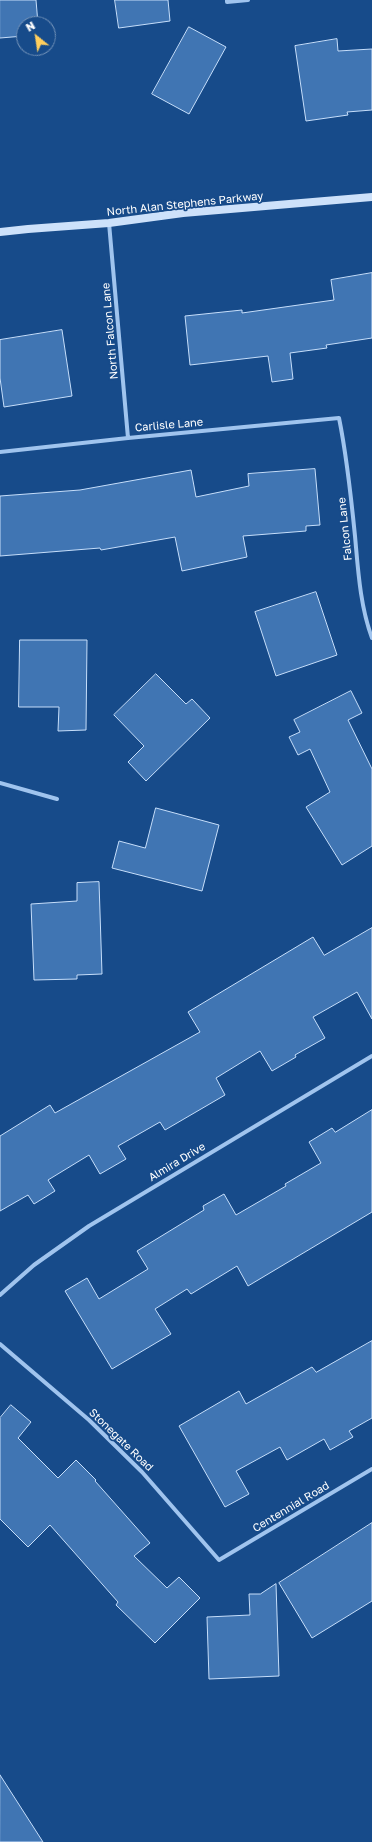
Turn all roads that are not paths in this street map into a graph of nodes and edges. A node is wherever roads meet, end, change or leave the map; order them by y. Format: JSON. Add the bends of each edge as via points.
{"nodes":[{"id":1,"x":248,"y":0,"type":"edge"},
{"id":2,"x":227,"y":1,"type":"edge"},
{"id":3,"x":372,"y":197,"type":"edge"},
{"id":4,"x":109,"y":224,"type":"junction"},
{"id":5,"x":0,"y":232,"type":"edge"},
{"id":6,"x":339,"y":418,"type":"joint"},
{"id":7,"x":128,"y":438,"type":"junction"},
{"id":8,"x":0,"y":452,"type":"edge"},
{"id":9,"x":372,"y":638,"type":"edge"},
{"id":10,"x":0,"y":783,"type":"edge"},
{"id":11,"x":57,"y":799,"type":"dead end"},
{"id":12,"x":372,"y":1056,"type":"edge"},
{"id":13,"x":0,"y":1295,"type":"edge"},
{"id":14,"x":0,"y":1344,"type":"edge"},
{"id":15,"x":372,"y":1469,"type":"edge"},
{"id":16,"x":219,"y":1560,"type":"joint"}],
"edges":[{"from":1,"to":2,"type":"street"},
{"from":3,"to":4,"type":"street","name":"North Alan Stephens Parkway","via":[[183,214]]},
{"from":4,"to":5,"type":"street","name":"North Alan Stephens Parkway"},
{"from":4,"to":7,"type":"street","name":"North Falcon Lane"},
{"from":6,"to":7,"type":"street","name":"Carlisle Lane"},
{"from":6,"to":9,"type":"street","name":"Falcon Lane","via":[[347,458],[358,573]]},
{"from":7,"to":8,"type":"street","name":"Carlisle Lane"},
{"from":10,"to":11,"type":"street"},
{"from":12,"to":13,"type":"street","name":"Almira Drive","via":[[89,1226],[34,1265]]},
{"from":14,"to":16,"type":"street","name":"Stonegate Road","via":[[89,1420],[142,1472]]},
{"from":15,"to":16,"type":"street","name":"Centennial Road"}]}
